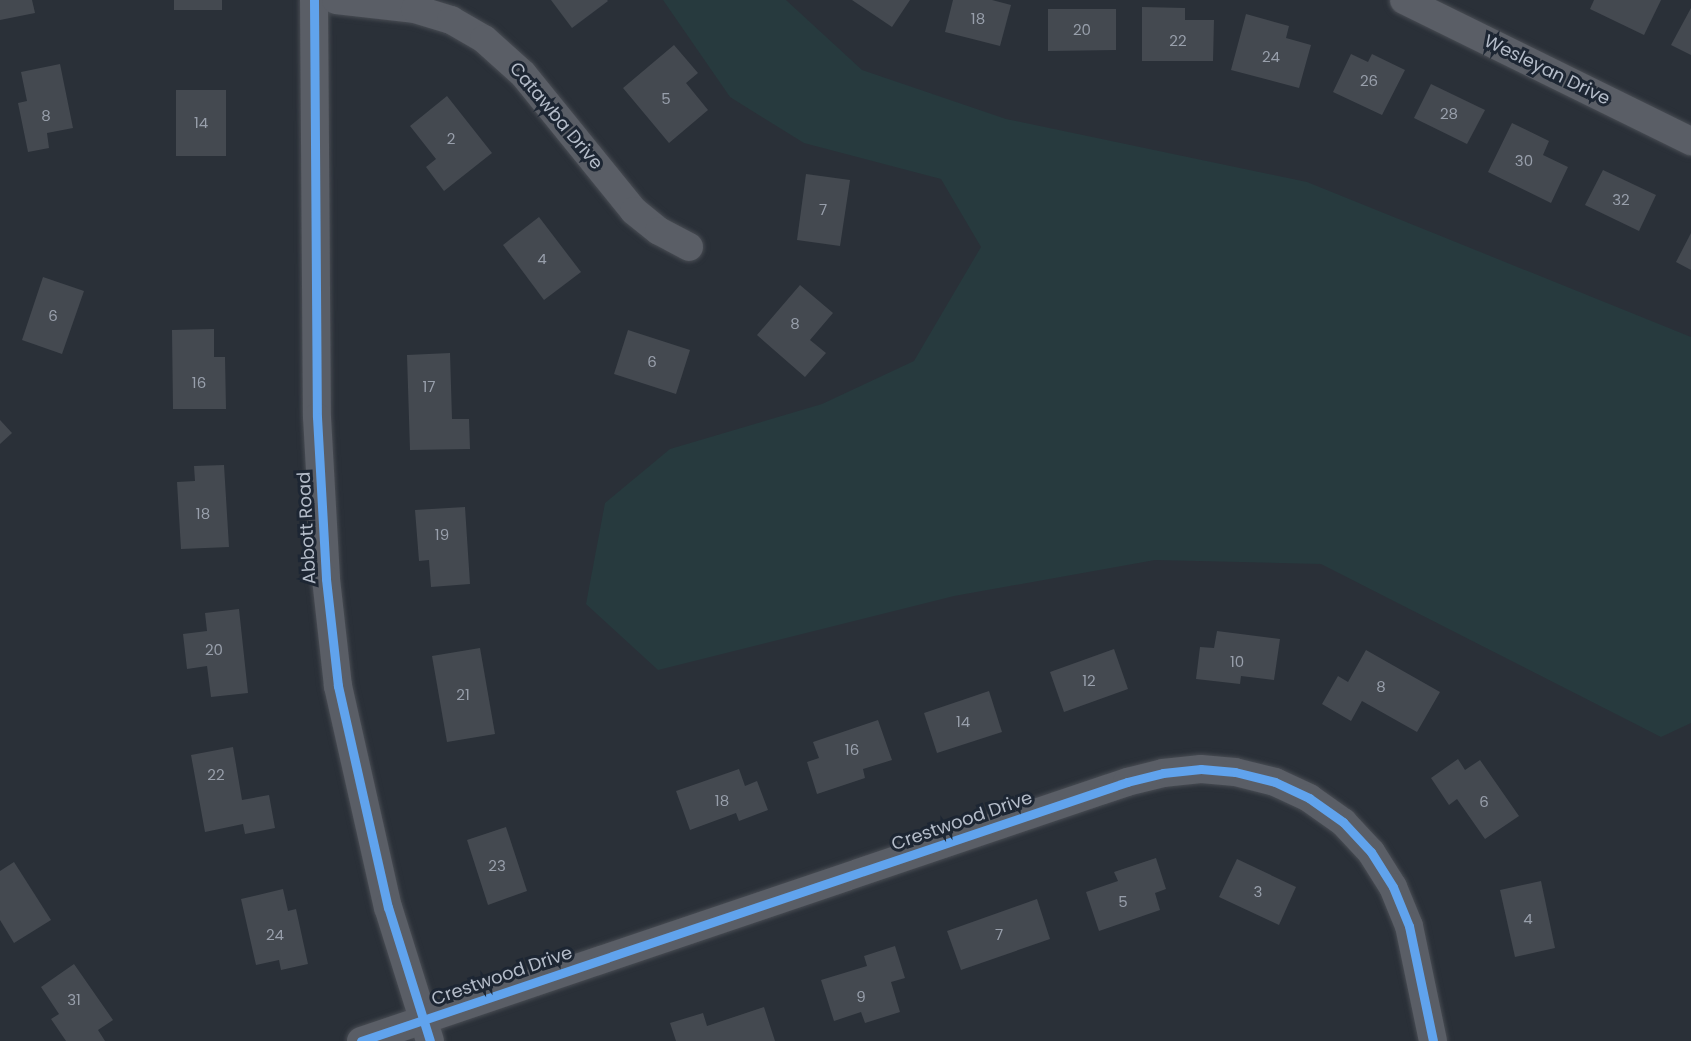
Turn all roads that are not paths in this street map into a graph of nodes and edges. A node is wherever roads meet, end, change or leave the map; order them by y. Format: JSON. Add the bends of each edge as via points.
{"nodes":[{"id":1,"x":314,"y":0,"type":"edge"},
{"id":2,"x":336,"y":0,"type":"edge"},
{"id":3,"x":1404,"y":0,"type":"edge"},
{"id":4,"x":1691,"y":141,"type":"edge"},
{"id":5,"x":689,"y":247,"type":"dead end"},
{"id":6,"x":426,"y":1031,"type":"edge"},
{"id":7,"x":361,"y":1041,"type":"edge"},
{"id":8,"x":1433,"y":1041,"type":"edge"}],
"edges":[{"from":1,"to":6,"type":"street","name":"Abbott Road","via":[[317,417],[326,579],[338,686],[388,907]]},
{"from":2,"to":5,"type":"street","name":"Catawba Drive","via":[[415,9],[451,20],[484,39],[523,74],[634,211],[659,231]]},
{"from":3,"to":4,"type":"street","name":"Wesleyan Drive"},
{"from":6,"to":7,"type":"street","name":"Crestwood Drive"},
{"from":6,"to":8,"type":"street","name":"Crestwood Drive","via":[[1127,782],[1163,772],[1201,769],[1275,782],[1309,798],[1343,822],[1371,852],[1393,887],[1409,926]]}]}
